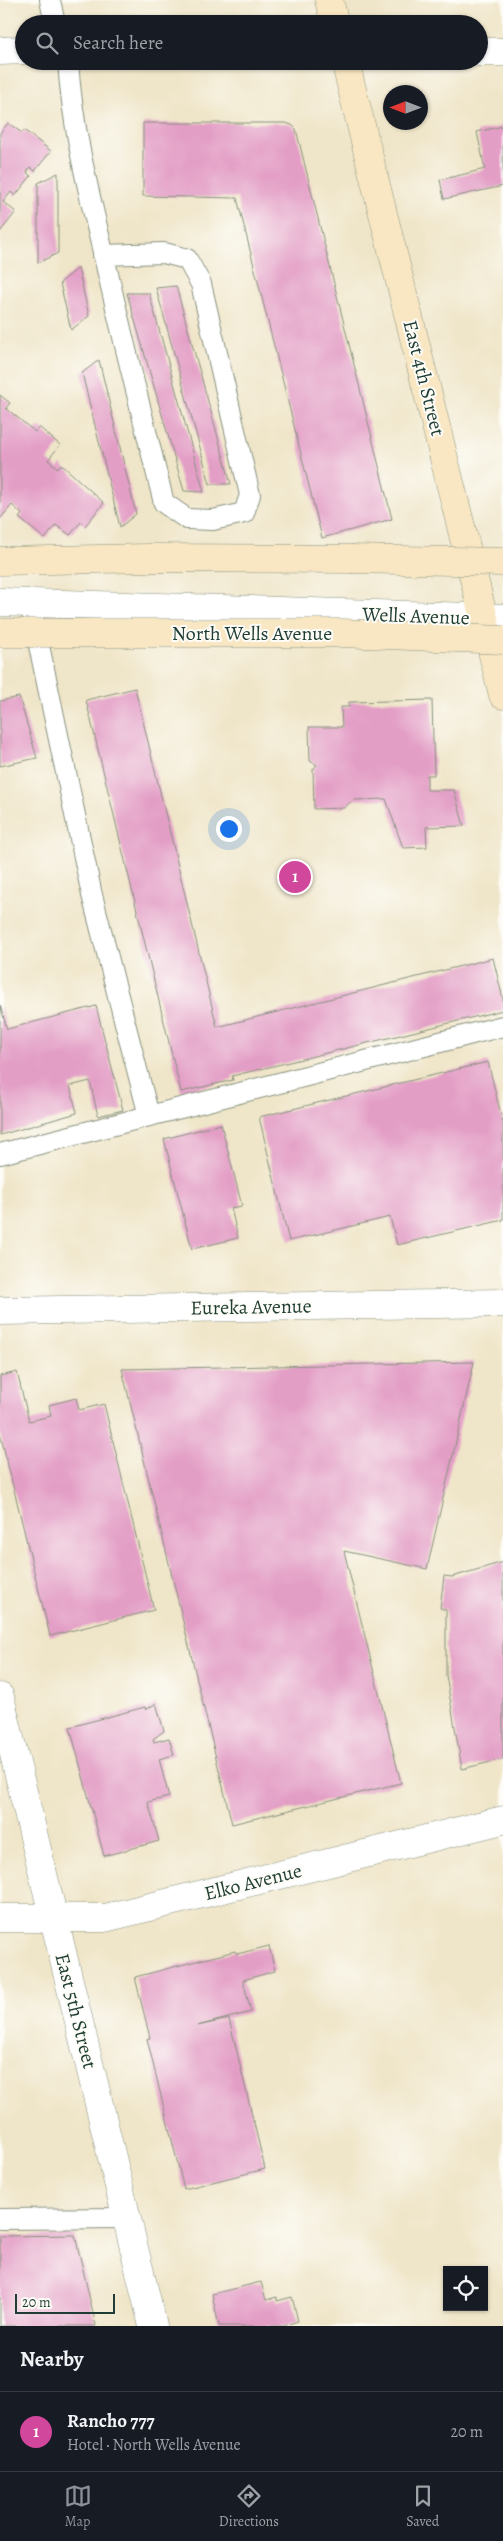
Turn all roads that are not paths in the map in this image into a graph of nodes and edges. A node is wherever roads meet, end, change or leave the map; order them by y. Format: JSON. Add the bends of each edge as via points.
{"nodes":[{"id":1,"x":50,"y":0,"type":"edge"},
{"id":2,"x":329,"y":0,"type":"edge"},
{"id":3,"x":53,"y":15,"type":"edge"},
{"id":4,"x":333,"y":15,"type":"edge"},
{"id":5,"x":15,"y":50,"type":"edge"},
{"id":6,"x":0,"y":51,"type":"edge"},
{"id":7,"x":488,"y":52,"type":"edge"},
{"id":8,"x":503,"y":52,"type":"edge"},
{"id":9,"x":69,"y":70,"type":"edge"},
{"id":10,"x":347,"y":70,"type":"edge"},
{"id":11,"x":103,"y":255,"type":"junction"},
{"id":12,"x":0,"y":561,"type":"edge"},
{"id":13,"x":503,"y":562,"type":"edge"},
{"id":14,"x":0,"y":602,"type":"edge"},
{"id":15,"x":30,"y":603,"type":"junction"},
{"id":16,"x":493,"y":618,"type":"edge"},
{"id":17,"x":0,"y":633,"type":"edge"},
{"id":18,"x":503,"y":640,"type":"edge"},
{"id":19,"x":503,"y":694,"type":"edge"},
{"id":20,"x":503,"y":1026,"type":"edge"},
{"id":21,"x":149,"y":1116,"type":"junction"},
{"id":22,"x":0,"y":1154,"type":"edge"},
{"id":23,"x":503,"y":1303,"type":"edge"},
{"id":24,"x":0,"y":1311,"type":"edge"},
{"id":25,"x":0,"y":1696,"type":"edge"},
{"id":26,"x":503,"y":1820,"type":"edge"},
{"id":27,"x":0,"y":1918,"type":"edge"},
{"id":28,"x":53,"y":1918,"type":"junction"},
{"id":29,"x":127,"y":2218,"type":"junction"},
{"id":30,"x":0,"y":2219,"type":"edge"},
{"id":31,"x":153,"y":2326,"type":"edge"}],
"edges":[{"from":1,"to":3,"type":"lane"},
{"from":2,"to":4,"type":"main road"},
{"from":5,"to":6,"type":"street"},
{"from":7,"to":8,"type":"street"},
{"from":9,"to":11,"type":"lane","via":[[72,111]]},
{"from":10,"to":16,"type":"main road","name":"East 4th Street"},
{"from":11,"to":11,"type":"lane","via":[[164,503],[187,519],[213,520],[244,513],[250,495],[201,284],[187,259],[164,253]]},
{"from":12,"to":13,"type":"main road","bridge":true,"via":[[149,558]]},
{"from":14,"to":15,"type":"street","name":"Wells Avenue"},
{"from":15,"to":16,"type":"street","name":"Wells Avenue"},
{"from":15,"to":21,"type":"lane","via":[[92,895]]},
{"from":16,"to":19,"type":"main road","name":"East 4th Street"},
{"from":17,"to":18,"type":"main road","name":"North Wells Avenue","bridge":true,"via":[[342,633]]},
{"from":20,"to":21,"type":"lane"},
{"from":21,"to":22,"type":"lane"},
{"from":23,"to":24,"type":"street","name":"Eureka Avenue"},
{"from":25,"to":28,"type":"street","name":"East 5th Street"},
{"from":26,"to":28,"type":"street","name":"Elko Avenue","via":[[104,1918]]},
{"from":27,"to":28,"type":"street","name":"Elko Avenue"},
{"from":28,"to":29,"type":"street","name":"East 5th Street"},
{"from":29,"to":30,"type":"lane"},
{"from":29,"to":31,"type":"street","name":"East 5th Street"}]}
